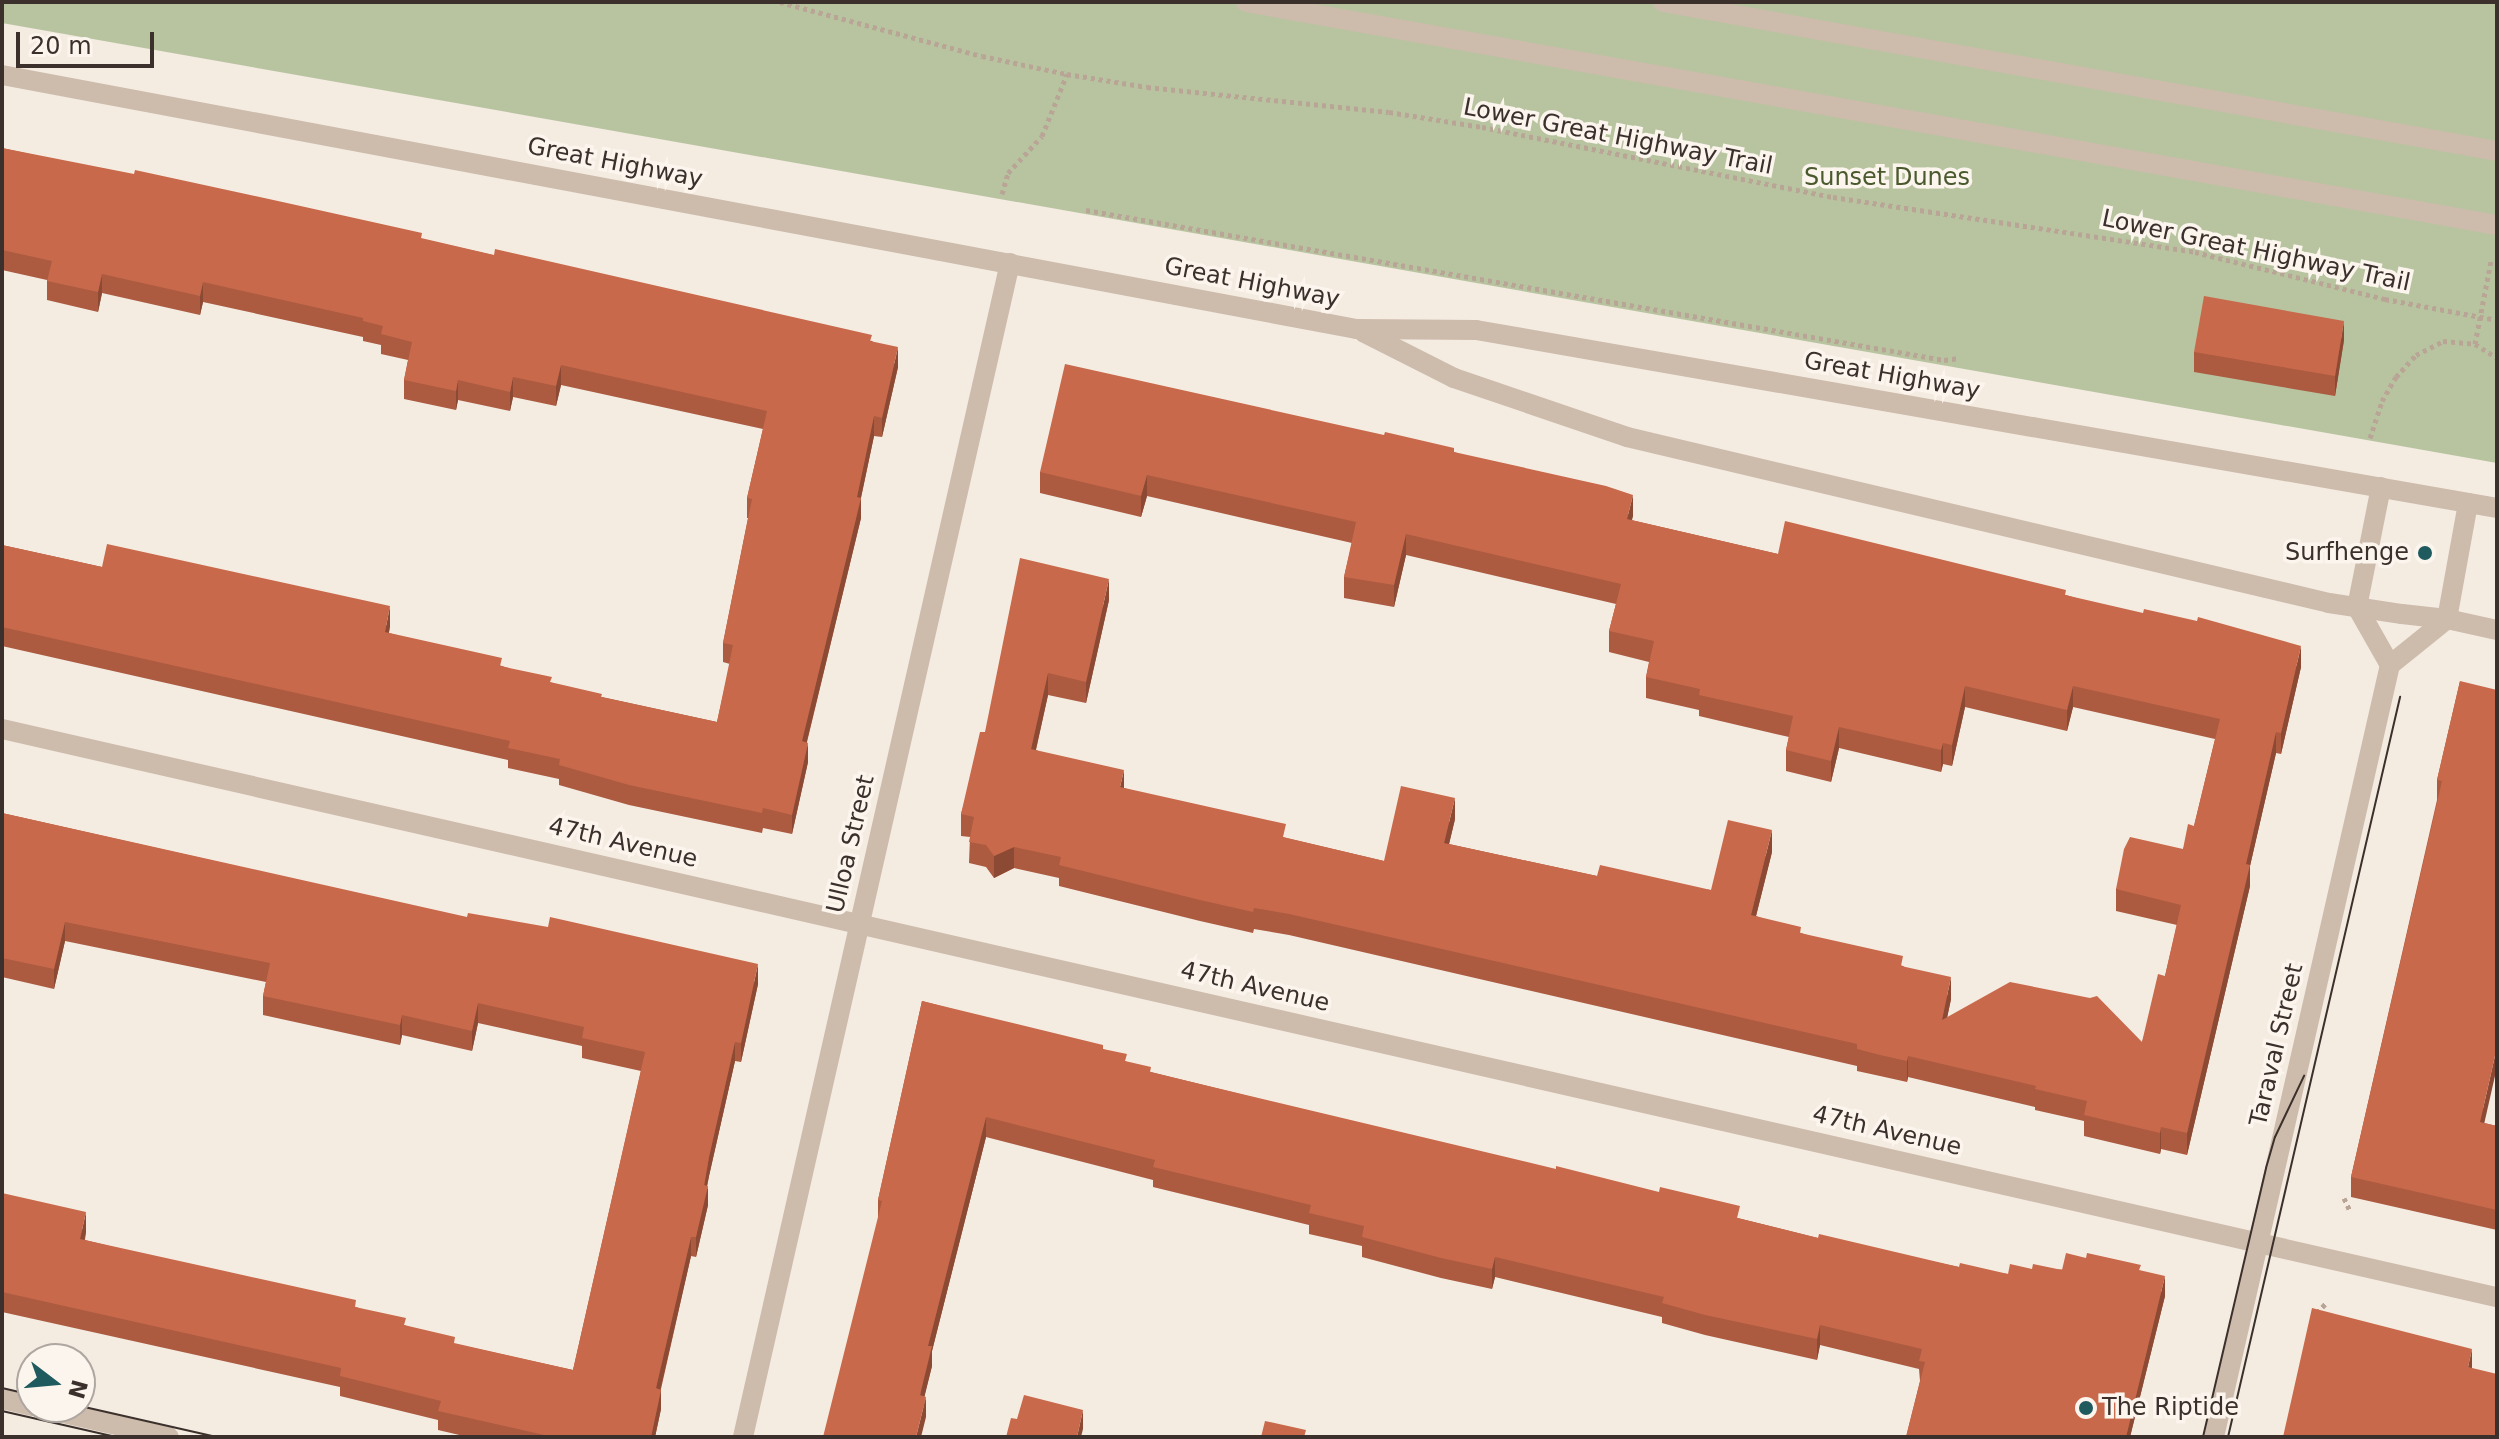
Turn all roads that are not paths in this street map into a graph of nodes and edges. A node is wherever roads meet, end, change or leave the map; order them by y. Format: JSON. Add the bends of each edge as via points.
{"nodes":[{"id":1,"x":1246,"y":2,"type":"edge"},
{"id":2,"x":1663,"y":2,"type":"edge"},
{"id":3,"x":2,"y":75,"type":"edge"},
{"id":4,"x":2497,"y":151,"type":"edge"},
{"id":5,"x":2497,"y":225,"type":"edge"},
{"id":6,"x":1010,"y":263,"type":"junction"},
{"id":7,"x":1356,"y":329,"type":"junction"},
{"id":8,"x":2381,"y":487,"type":"junction"},
{"id":9,"x":2468,"y":503,"type":"junction"},
{"id":10,"x":2497,"y":508,"type":"edge"},
{"id":11,"x":2357,"y":607,"type":"junction"},
{"id":12,"x":2447,"y":619,"type":"junction"},
{"id":13,"x":2497,"y":630,"type":"edge"},
{"id":14,"x":2390,"y":665,"type":"junction"},
{"id":15,"x":2,"y":729,"type":"edge"},
{"id":16,"x":860,"y":924,"type":"junction"},
{"id":17,"x":2259,"y":1242,"type":"junction"},
{"id":18,"x":2497,"y":1297,"type":"edge"},
{"id":19,"x":96,"y":1420,"type":"edge"},
{"id":20,"x":169,"y":1437,"type":"edge"},
{"id":21,"x":743,"y":1437,"type":"edge"},
{"id":22,"x":2214,"y":1437,"type":"edge"}],
"edges":[{"from":1,"to":5,"type":"street"},
{"from":2,"to":4,"type":"street"},
{"from":3,"to":6,"type":"street","name":"Great Highway"},
{"from":6,"to":7,"type":"street","name":"Great Highway"},
{"from":6,"to":16,"type":"street","name":"Ulloa Street"},
{"from":7,"to":8,"type":"street","name":"Great Highway","via":[[1476,330]]},
{"from":7,"to":11,"type":"street","via":[[1454,378],[1627,437]]},
{"from":8,"to":9,"type":"street","name":"Great Highway"},
{"from":8,"to":11,"type":"street"},
{"from":9,"to":10,"type":"street","name":"Great Highway"},
{"from":9,"to":12,"type":"street"},
{"from":11,"to":12,"type":"street"},
{"from":11,"to":14,"type":"street"},
{"from":12,"to":13,"type":"street"},
{"from":12,"to":14,"type":"street"},
{"from":14,"to":17,"type":"street","name":"Taraval Street"},
{"from":15,"to":16,"type":"street","name":"47th Avenue"},
{"from":16,"to":17,"type":"street","name":"47th Avenue"},
{"from":16,"to":21,"type":"street","name":"Ulloa Street"},
{"from":17,"to":18,"type":"street","name":"47th Avenue"},
{"from":17,"to":22,"type":"street","name":"Taraval Street"},
{"from":19,"to":20,"type":"street"}]}
